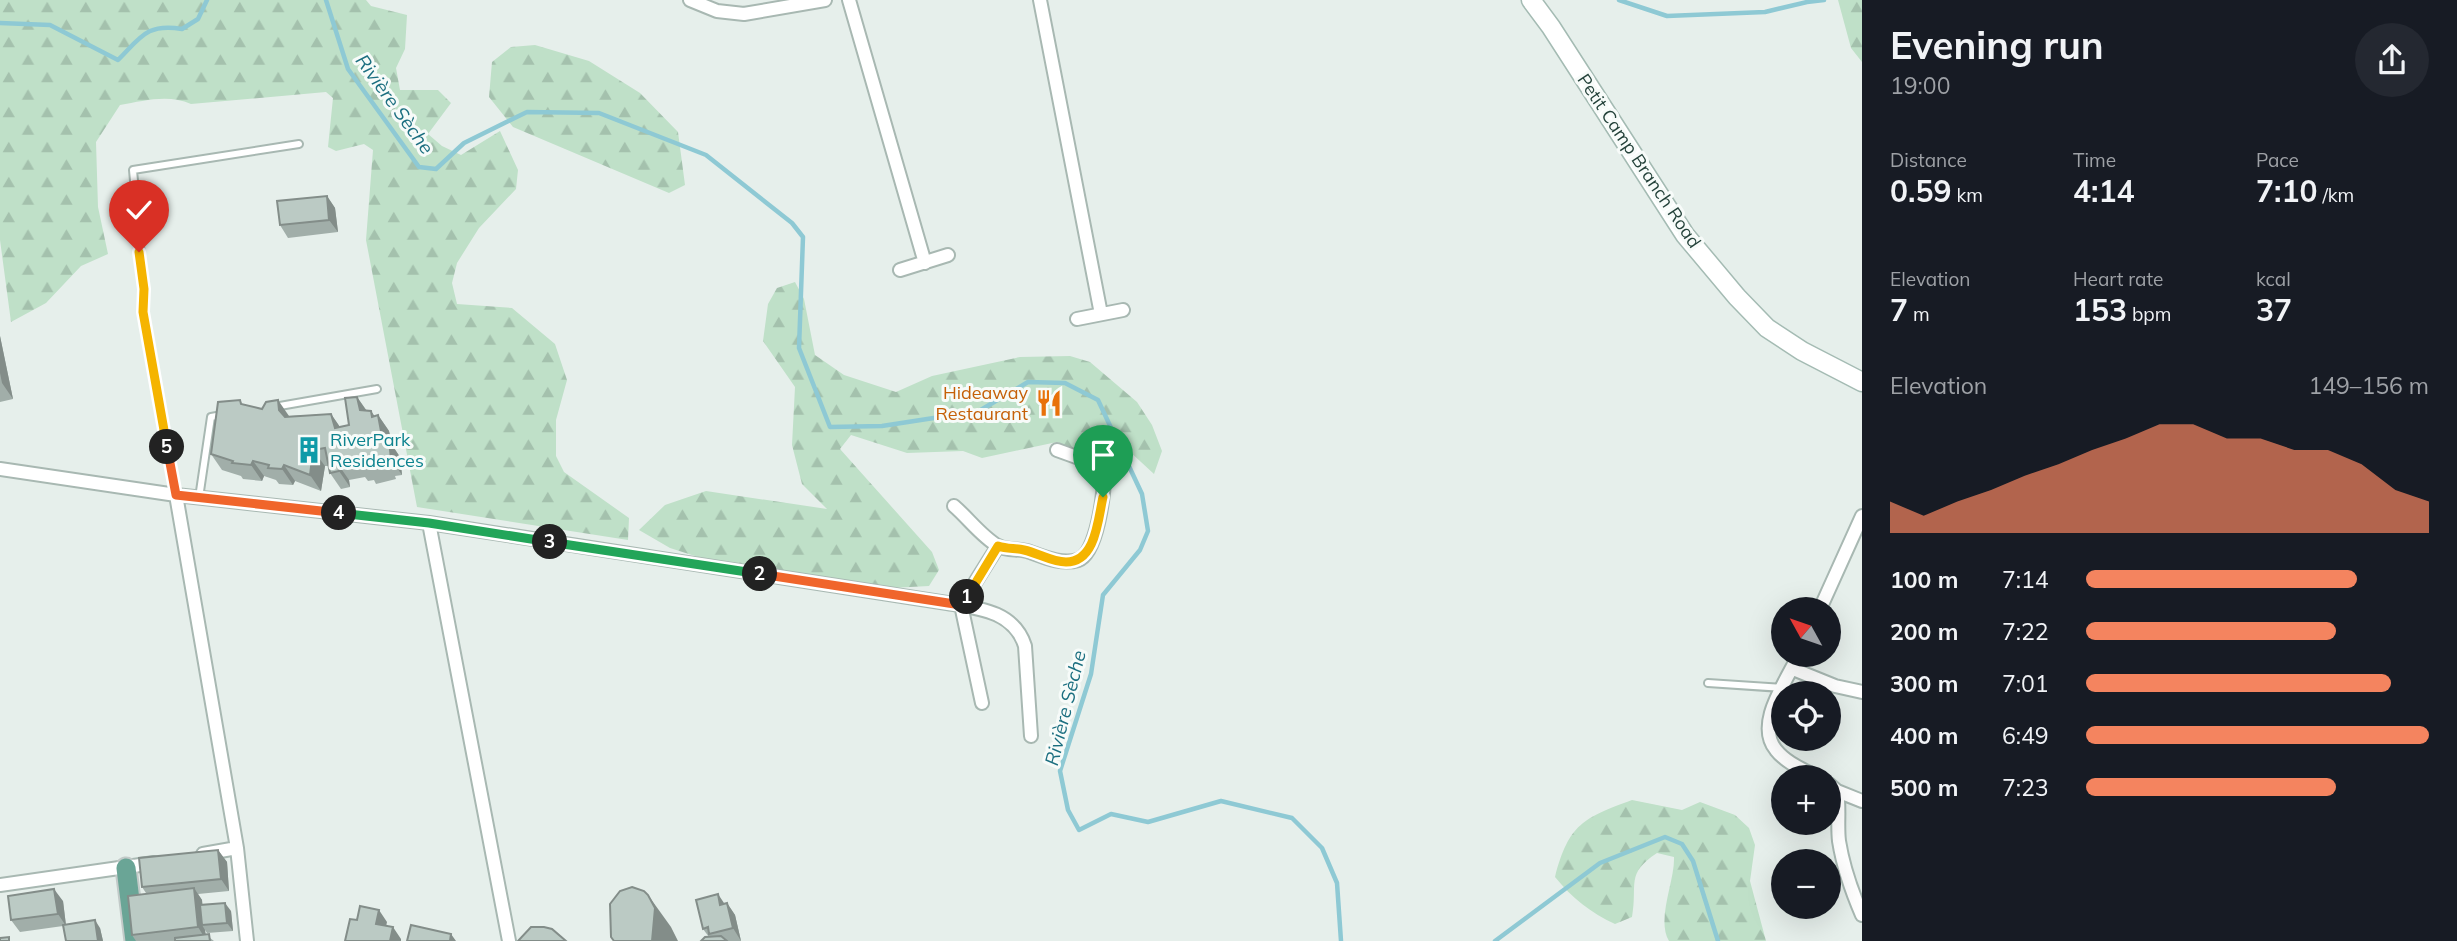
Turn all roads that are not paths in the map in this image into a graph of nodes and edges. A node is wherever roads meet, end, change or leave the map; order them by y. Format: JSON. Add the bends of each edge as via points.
{"nodes":[{"id":1,"x":690,"y":0,"type":"edge"},
{"id":2,"x":825,"y":0,"type":"edge"},
{"id":3,"x":849,"y":0,"type":"edge"},
{"id":4,"x":1040,"y":0,"type":"edge"},
{"id":5,"x":1531,"y":0,"type":"edge"},
{"id":6,"x":299,"y":144,"type":"dead end"},
{"id":7,"x":948,"y":255,"type":"dead end"},
{"id":8,"x":925,"y":263,"type":"junction"},
{"id":9,"x":900,"y":270,"type":"dead end"},
{"id":10,"x":1123,"y":310,"type":"dead end"},
{"id":11,"x":1101,"y":314,"type":"junction"},
{"id":12,"x":1077,"y":319,"type":"dead end"},
{"id":13,"x":1862,"y":382,"type":"edge"},
{"id":14,"x":377,"y":389,"type":"dead end"},
{"id":15,"x":262,"y":409,"type":"edge"},
{"id":16,"x":224,"y":415,"type":"edge"},
{"id":17,"x":1058,"y":450,"type":"dead end"},
{"id":18,"x":0,"y":469,"type":"edge"},
{"id":19,"x":176,"y":495,"type":"junction"},
{"id":20,"x":199,"y":498,"type":"junction"},
{"id":21,"x":954,"y":506,"type":"dead end"},
{"id":22,"x":1862,"y":517,"type":"edge"},
{"id":23,"x":429,"y":523,"type":"junction"},
{"id":24,"x":998,"y":546,"type":"junction"},
{"id":25,"x":1825,"y":597,"type":"edge"},
{"id":26,"x":961,"y":605,"type":"junction"},
{"id":27,"x":1793,"y":669,"type":"joint"},
{"id":28,"x":1786,"y":681,"type":"edge"},
{"id":29,"x":1708,"y":683,"type":"dead end"},
{"id":30,"x":1771,"y":687,"type":"edge"},
{"id":31,"x":1862,"y":692,"type":"edge"},
{"id":32,"x":982,"y":702,"type":"dead end"},
{"id":33,"x":1771,"y":716,"type":"edge"},
{"id":34,"x":1031,"y":736,"type":"dead end"},
{"id":35,"x":1771,"y":742,"type":"edge"},
{"id":36,"x":1776,"y":751,"type":"edge"},
{"id":37,"x":1794,"y":765,"type":"edge"},
{"id":38,"x":1841,"y":792,"type":"edge"},
{"id":39,"x":1862,"y":801,"type":"edge"},
{"id":40,"x":1839,"y":835,"type":"edge"},
{"id":41,"x":237,"y":848,"type":"junction"},
{"id":42,"x":188,"y":857,"type":"edge"},
{"id":43,"x":163,"y":861,"type":"edge"},
{"id":44,"x":126,"y":867,"type":"junction"},
{"id":45,"x":0,"y":885,"type":"edge"},
{"id":46,"x":1862,"y":915,"type":"edge"},
{"id":47,"x":135,"y":941,"type":"edge"},
{"id":48,"x":247,"y":941,"type":"edge"},
{"id":49,"x":509,"y":941,"type":"edge"}],
"edges":[{"from":1,"to":2,"type":"street","via":[[737,14]]},
{"from":3,"to":8,"type":"street"},
{"from":4,"to":11,"type":"street"},
{"from":5,"to":13,"type":"street","name":"Petit Camp Branch Road","via":[[1685,235],[1737,297],[1768,328]]},
{"from":6,"to":19,"type":"lane","via":[[133,170],[143,312]]},
{"from":7,"to":8,"type":"street"},
{"from":8,"to":9,"type":"street"},
{"from":10,"to":11,"type":"street"},
{"from":11,"to":12,"type":"street"},
{"from":14,"to":15,"type":"lane"},
{"from":16,"to":20,"type":"lane","via":[[211,417]]},
{"from":17,"to":24,"type":"street","via":[[1093,463],[1104,475],[1089,551],[1080,560],[1066,562]]},
{"from":18,"to":19,"type":"street"},
{"from":19,"to":20,"type":"street"},
{"from":19,"to":41,"type":"street"},
{"from":20,"to":23,"type":"street"},
{"from":21,"to":24,"type":"street"},
{"from":22,"to":25,"type":"street"},
{"from":23,"to":26,"type":"street"},
{"from":23,"to":49,"type":"street"},
{"from":24,"to":26,"type":"street"},
{"from":26,"to":32,"type":"street"},
{"from":26,"to":34,"type":"street","via":[[992,612],[1021,634]]},
{"from":27,"to":28,"type":"street"},
{"from":27,"to":31,"type":"street"},
{"from":29,"to":30,"type":"lane"},
{"from":33,"to":35,"type":"street"},
{"from":36,"to":37,"type":"street"},
{"from":38,"to":39,"type":"street"},
{"from":40,"to":46,"type":"street"},
{"from":41,"to":42,"type":"street"},
{"from":41,"to":48,"type":"street"},
{"from":43,"to":44,"type":"street"},
{"from":44,"to":45,"type":"street"},
{"from":44,"to":47,"type":"main road"}]}
